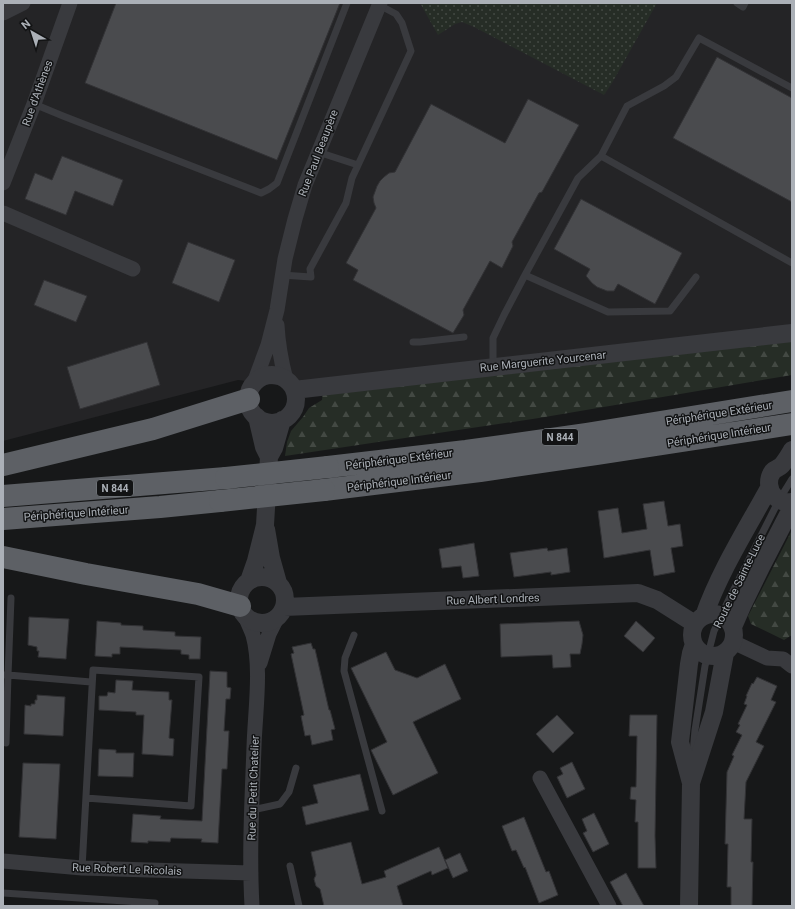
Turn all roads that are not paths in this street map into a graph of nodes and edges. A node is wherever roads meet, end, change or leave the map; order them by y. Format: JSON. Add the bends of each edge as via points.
{"nodes":[{"id":1,"x":23,"y":3,"type":"edge"},
{"id":2,"x":70,"y":3,"type":"edge"},
{"id":3,"x":347,"y":3,"type":"edge"},
{"id":4,"x":737,"y":3,"type":"edge"},
{"id":5,"x":745,"y":3,"type":"edge"},
{"id":6,"x":379,"y":4,"type":"edge"},
{"id":7,"x":3,"y":13,"type":"edge"},
{"id":8,"x":792,"y":88,"type":"edge"},
{"id":9,"x":34,"y":104,"type":"junction"},
{"id":10,"x":318,"y":152,"type":"junction"},
{"id":11,"x":601,"y":156,"type":"junction"},
{"id":12,"x":358,"y":165,"type":"junction"},
{"id":13,"x":3,"y":183,"type":"edge"},
{"id":14,"x":3,"y":213,"type":"edge"},
{"id":15,"x":792,"y":262,"type":"edge"},
{"id":16,"x":133,"y":269,"type":"dead end"},
{"id":17,"x":282,"y":275,"type":"junction"},
{"id":18,"x":525,"y":275,"type":"junction"},
{"id":19,"x":696,"y":277,"type":"dead end"},
{"id":20,"x":277,"y":310,"type":"junction"},
{"id":21,"x":792,"y":333,"type":"edge"},
{"id":22,"x":464,"y":337,"type":"dead end"},
{"id":23,"x":413,"y":342,"type":"dead end"},
{"id":24,"x":493,"y":367,"type":"junction"},
{"id":25,"x":290,"y":385,"type":"junction"},
{"id":26,"x":253,"y":400,"type":"junction"},
{"id":27,"x":792,"y":401,"type":"edge"},
{"id":28,"x":282,"y":420,"type":"junction"},
{"id":29,"x":792,"y":424,"type":"edge"},
{"id":30,"x":792,"y":450,"type":"edge"},
{"id":31,"x":269,"y":457,"type":"junction"},
{"id":32,"x":3,"y":465,"type":"edge"},
{"id":33,"x":789,"y":470,"type":"edge"},
{"id":34,"x":3,"y":496,"type":"edge"},
{"id":35,"x":783,"y":499,"type":"edge"},
{"id":36,"x":3,"y":519,"type":"edge"},
{"id":37,"x":265,"y":525,"type":"junction"},
{"id":38,"x":3,"y":557,"type":"edge"},
{"id":39,"x":249,"y":581,"type":"junction"},
{"id":40,"x":278,"y":583,"type":"junction"},
{"id":41,"x":11,"y":598,"type":"dead end"},
{"id":42,"x":241,"y":609,"type":"junction"},
{"id":43,"x":281,"y":612,"type":"junction"},
{"id":44,"x":699,"y":620,"type":"junction"},
{"id":45,"x":354,"y":635,"type":"dead end"},
{"id":46,"x":724,"y":638,"type":"junction"},
{"id":47,"x":694,"y":644,"type":"junction"},
{"id":48,"x":789,"y":659,"type":"edge"},
{"id":49,"x":258,"y":670,"type":"junction"},
{"id":50,"x":6,"y":675,"type":"edge"},
{"id":51,"x":91,"y":682,"type":"junction"},
{"id":52,"x":6,"y":743,"type":"dead end"},
{"id":53,"x":296,"y":768,"type":"dead end"},
{"id":54,"x":540,"y":778,"type":"dead end"},
{"id":55,"x":691,"y":783,"type":"junction"},
{"id":56,"x":86,"y":798,"type":"junction"},
{"id":57,"x":252,"y":810,"type":"junction"},
{"id":58,"x":382,"y":811,"type":"dead end"},
{"id":59,"x":3,"y":861,"type":"edge"},
{"id":60,"x":290,"y":866,"type":"dead end"},
{"id":61,"x":82,"y":868,"type":"junction"},
{"id":62,"x":251,"y":873,"type":"junction"},
{"id":63,"x":3,"y":893,"type":"edge"},
{"id":64,"x":155,"y":903,"type":"dead end"},
{"id":65,"x":252,"y":906,"type":"edge"},
{"id":66,"x":299,"y":906,"type":"edge"},
{"id":67,"x":609,"y":906,"type":"edge"},
{"id":68,"x":689,"y":906,"type":"edge"}],
"edges":[{"from":1,"to":7,"type":"street"},
{"from":2,"to":9,"type":"street","name":"Rue d'Athènes"},
{"from":3,"to":9,"type":"lane","via":[[277,183],[261,193]]},
{"from":4,"to":5,"type":"lane","via":[[743,7]]},
{"from":6,"to":10,"type":"street","name":"Rue Paul Beaupère"},
{"from":6,"to":12,"type":"lane","via":[[396,14],[402,23],[411,51]]},
{"from":8,"to":11,"type":"lane","via":[[699,38],[676,77],[627,106]]},
{"from":9,"to":13,"type":"street","name":"Rue d'Athènes"},
{"from":10,"to":12,"type":"lane"},
{"from":10,"to":17,"type":"street","name":"Rue Paul Beaupère","via":[[300,200]]},
{"from":11,"to":15,"type":"lane"},
{"from":11,"to":18,"type":"lane","via":[[578,178]]},
{"from":12,"to":17,"type":"lane","via":[[346,203],[310,269],[311,277]]},
{"from":14,"to":16,"type":"street"},
{"from":17,"to":20,"type":"street","name":"Rue Paul Beaupère"},
{"from":18,"to":19,"type":"lane","via":[[608,312],[670,311]]},
{"from":18,"to":24,"type":"lane","via":[[493,338]]},
{"from":20,"to":25,"type":"street","name":"Rue Paul Beaupère","via":[[281,364]]},
{"from":20,"to":26,"type":"street","name":"Rue Paul Beaupère"},
{"from":21,"to":24,"type":"street","name":"Rue Marguerite Yourcenar"},
{"from":22,"to":23,"type":"lane"},
{"from":24,"to":25,"type":"street","name":"Rue Marguerite Yourcenar"},
{"from":25,"to":26,"type":"street","via":[[278,376],[264,377]]},
{"from":25,"to":28,"type":"street","via":[[296,395],[295,405],[290,414]]},
{"from":26,"to":28,"type":"street","via":[[262,420],[272,423]]},
{"from":26,"to":31,"type":"street","via":[[264,447]]},
{"from":26,"to":32,"type":"highway","via":[[153,429]]},
{"from":27,"to":34,"type":"highway","name":"Périphérique Extérieur","number":"N 844","bridge":true,"via":[[580,435],[328,468]]},
{"from":28,"to":31,"type":"street"},
{"from":29,"to":36,"type":"highway","name":"Périphérique Intérieur","number":"N 844","bridge":true,"via":[[480,471],[324,490],[160,507]]},
{"from":30,"to":33,"type":"street","name":"Route de Sainte-Luce"},
{"from":31,"to":37,"type":"street"},
{"from":33,"to":35,"type":"street","name":"Route de Sainte-Luce","via":[[774,471],[769,479]]},
{"from":35,"to":44,"type":"street","name":"Route de Sainte-Luce","via":[[736,548]]},
{"from":35,"to":46,"type":"street","name":"Route de Sainte-Luce","via":[[771,547]]},
{"from":37,"to":39,"type":"street"},
{"from":37,"to":40,"type":"street"},
{"from":38,"to":42,"type":"highway","via":[[198,594]]},
{"from":39,"to":40,"type":"street","via":[[263,577]]},
{"from":39,"to":42,"type":"street","via":[[241,591]]},
{"from":40,"to":43,"type":"street","via":[[285,600]]},
{"from":41,"to":50,"type":"lane"},
{"from":42,"to":43,"type":"street","via":[[250,619],[260,623],[270,621]]},
{"from":42,"to":49,"type":"street","name":"Rue du Petit Chatelier","via":[[252,634]]},
{"from":43,"to":44,"type":"street","name":"Rue Albert Londres","via":[[638,593]]},
{"from":43,"to":49,"type":"street","name":"Rue du Petit Chatelier","via":[[269,634]]},
{"from":44,"to":46,"type":"street","via":[[713,613]]},
{"from":44,"to":47,"type":"street","name":"Route de Sainte-Luce","via":[[693,628]]},
{"from":45,"to":58,"type":"lane","via":[[345,658],[344,671]]},
{"from":46,"to":47,"type":"street","via":[[702,653]]},
{"from":46,"to":48,"type":"street","via":[[767,658]]},
{"from":46,"to":55,"type":"street","name":"Route de Sainte-Luce","via":[[714,712]]},
{"from":47,"to":55,"type":"street","name":"Route de Sainte-Luce","via":[[689,664],[680,742]]},
{"from":49,"to":57,"type":"street","name":"Rue du Petit Chatelier"},
{"from":50,"to":51,"type":"lane"},
{"from":50,"to":52,"type":"lane"},
{"from":51,"to":56,"type":"lane"},
{"from":51,"to":56,"type":"lane","via":[[93,670],[199,677],[191,806]]},
{"from":53,"to":57,"type":"lane","via":[[289,792],[280,804]]},
{"from":54,"to":67,"type":"street"},
{"from":55,"to":68,"type":"street","name":"Route de Sainte-Luce"},
{"from":56,"to":61,"type":"lane"},
{"from":57,"to":62,"type":"street","name":"Rue du Petit Chatelier"},
{"from":59,"to":61,"type":"street","name":"Rue Robert Le Ricolais"},
{"from":60,"to":66,"type":"lane"},
{"from":61,"to":62,"type":"street","name":"Rue Robert Le Ricolais"},
{"from":62,"to":65,"type":"street","name":"Rue du Petit Chatelier"},
{"from":63,"to":64,"type":"lane"}]}
